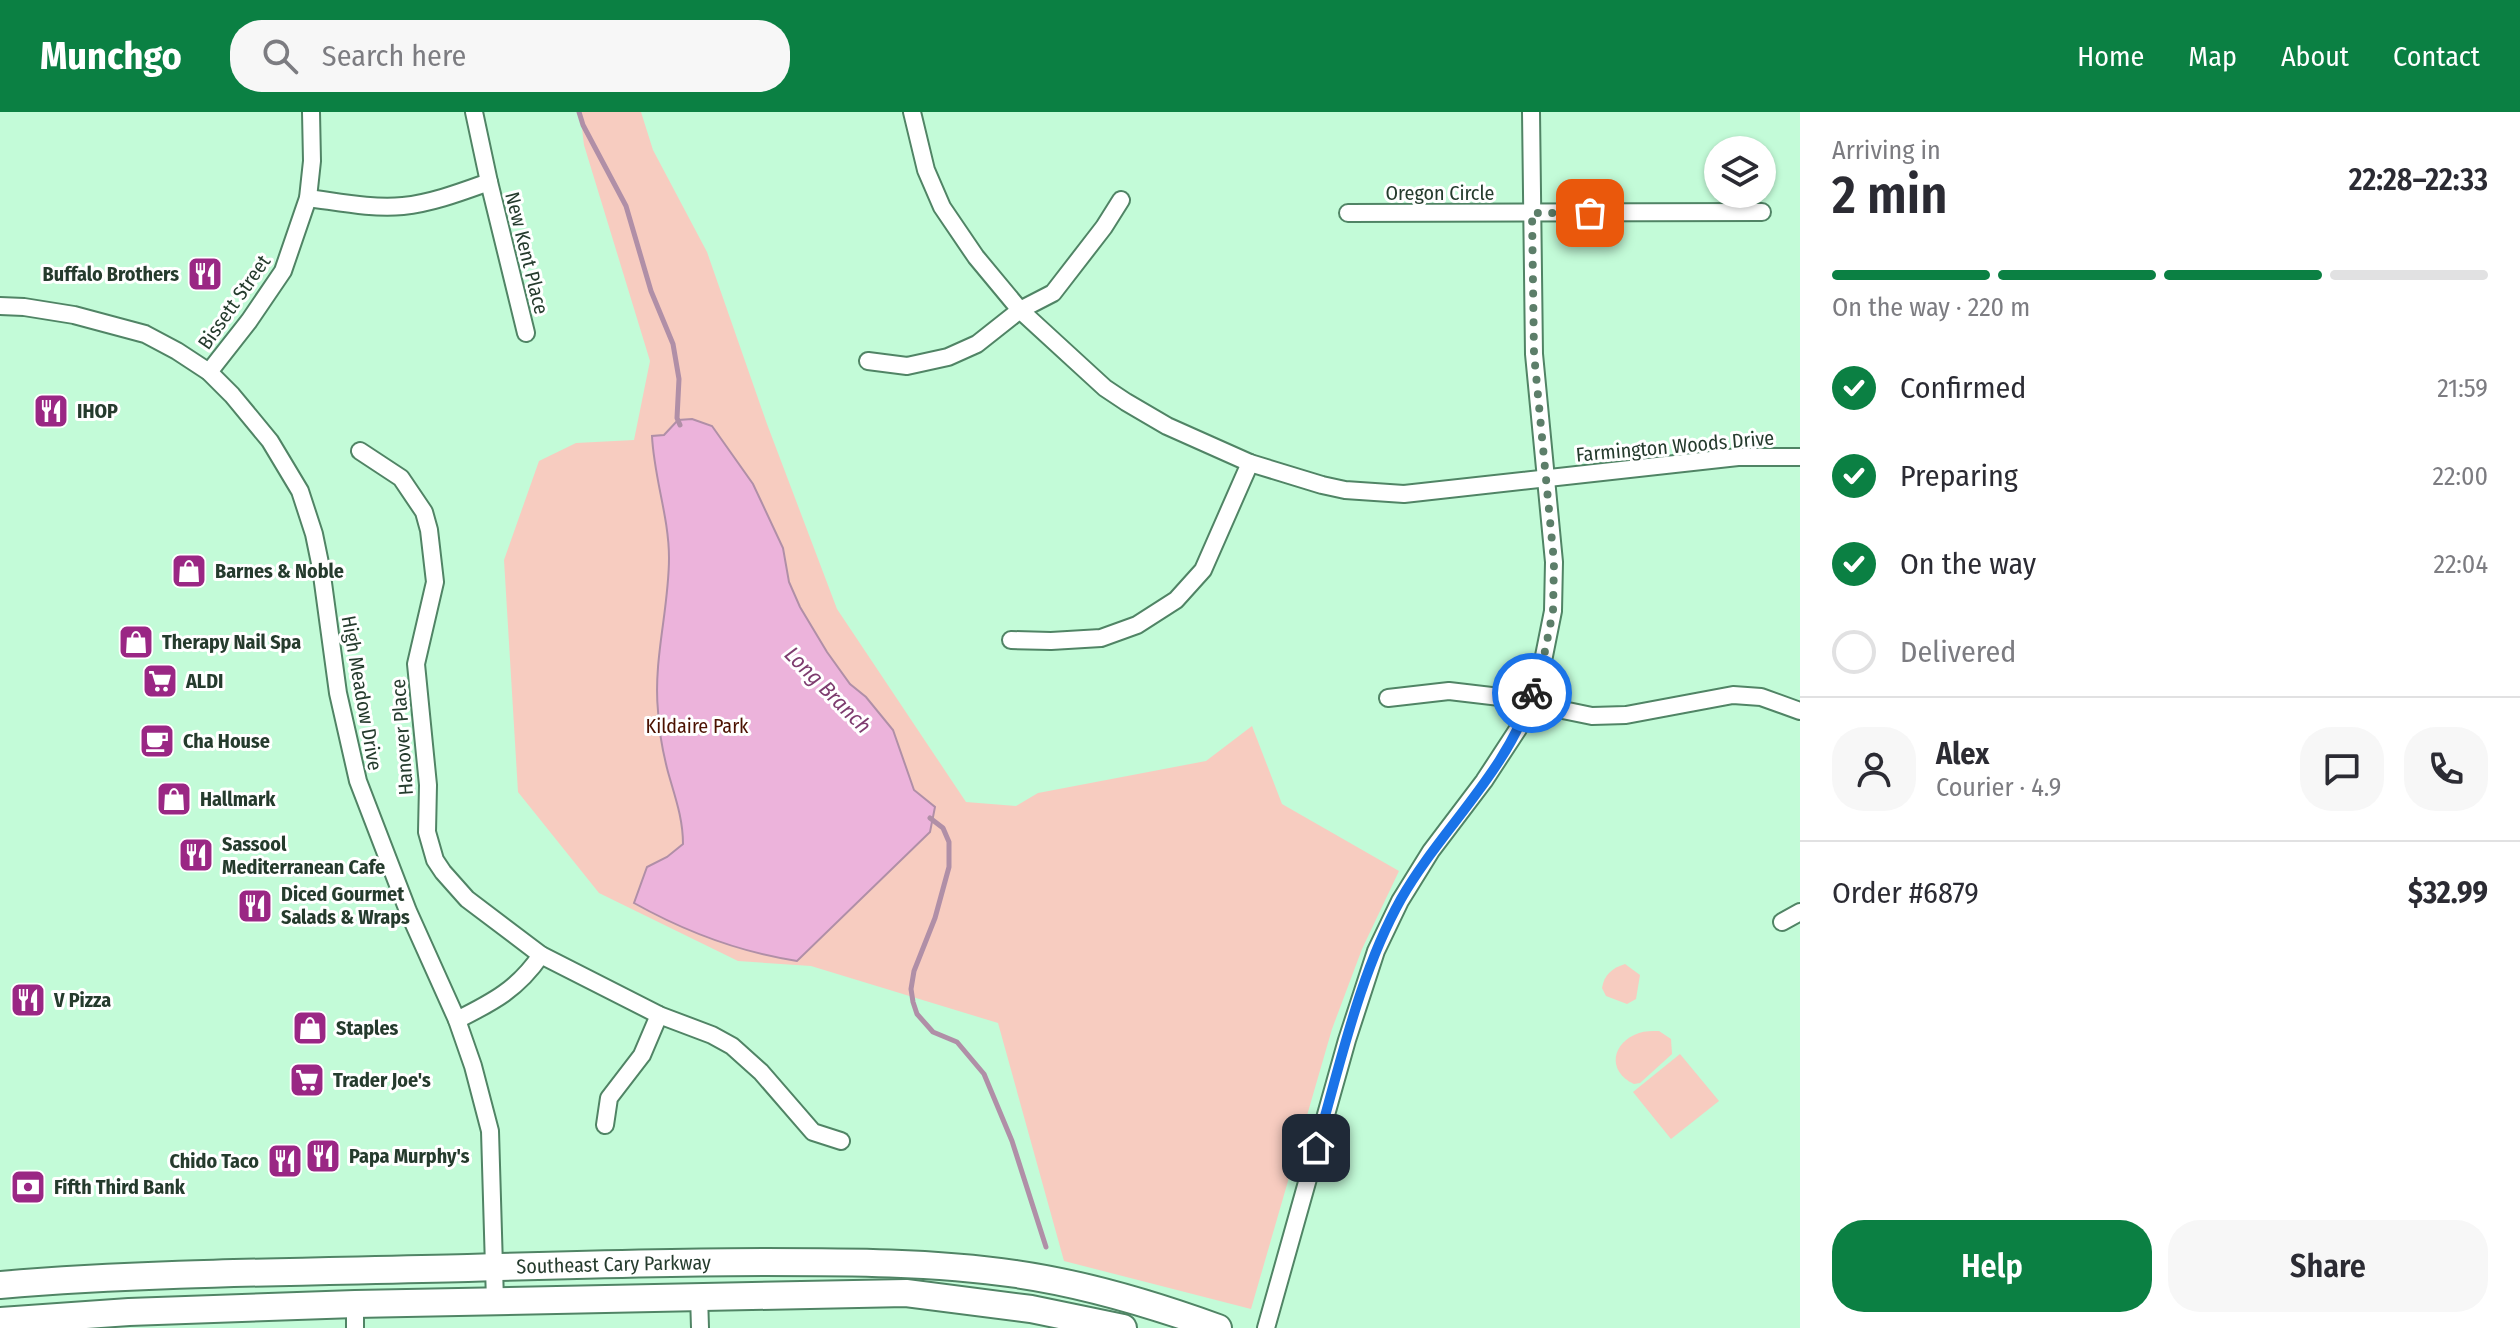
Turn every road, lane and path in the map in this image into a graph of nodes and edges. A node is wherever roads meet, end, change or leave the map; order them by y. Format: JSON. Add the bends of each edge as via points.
{"nodes":[{"id":1,"x":311,"y":112,"type":"edge"},
{"id":2,"x":474,"y":112,"type":"edge"},
{"id":3,"x":912,"y":112,"type":"edge"},
{"id":4,"x":1531,"y":112,"type":"edge"},
{"id":5,"x":489,"y":182,"type":"junction"},
{"id":6,"x":308,"y":198,"type":"junction"},
{"id":7,"x":1121,"y":200,"type":"dead end"},
{"id":8,"x":1762,"y":212,"type":"dead end"},
{"id":9,"x":1348,"y":213,"type":"dead end"},
{"id":10,"x":1532,"y":213,"type":"junction"},
{"id":11,"x":0,"y":306,"type":"edge"},
{"id":12,"x":1020,"y":310,"type":"junction"},
{"id":13,"x":526,"y":333,"type":"dead end"},
{"id":14,"x":868,"y":361,"type":"dead end"},
{"id":15,"x":209,"y":372,"type":"junction"},
{"id":16,"x":360,"y":451,"type":"dead end"},
{"id":17,"x":1800,"y":457,"type":"edge"},
{"id":18,"x":1250,"y":463,"type":"junction"},
{"id":19,"x":1547,"y":478,"type":"junction"},
{"id":20,"x":1011,"y":640,"type":"dead end"},
{"id":21,"x":1388,"y":698,"type":"dead end"},
{"id":22,"x":1529,"y":703,"type":"junction"},
{"id":23,"x":1800,"y":711,"type":"edge"},
{"id":24,"x":1800,"y":912,"type":"edge"},
{"id":25,"x":1782,"y":922,"type":"dead end"},
{"id":26,"x":541,"y":955,"type":"junction"},
{"id":27,"x":659,"y":1015,"type":"junction"},
{"id":28,"x":457,"y":1020,"type":"junction"},
{"id":29,"x":605,"y":1125,"type":"dead end"},
{"id":30,"x":841,"y":1141,"type":"dead end"},
{"id":31,"x":493,"y":1267,"type":"junction"},
{"id":32,"x":0,"y":1285,"type":"edge"},
{"id":33,"x":699,"y":1295,"type":"junction"},
{"id":34,"x":495,"y":1301,"type":"junction"},
{"id":35,"x":355,"y":1316,"type":"edge"},
{"id":36,"x":0,"y":1321,"type":"edge"},
{"id":37,"x":700,"y":1328,"type":"edge"},
{"id":38,"x":1123,"y":1328,"type":"edge"},
{"id":39,"x":1218,"y":1328,"type":"edge"},
{"id":40,"x":1266,"y":1328,"type":"edge"}],
"edges":[{"from":1,"to":6,"type":"street","name":"Bissett Street"},
{"from":2,"to":5,"type":"street","name":"New Kent Place"},
{"from":3,"to":12,"type":"street","name":"Farmington Woods Drive","via":[[926,170],[942,207]]},
{"from":4,"to":10,"type":"street"},
{"from":5,"to":6,"type":"street","name":"New Kent Place","via":[[403,206]]},
{"from":5,"to":13,"type":"street","name":"New Kent Place"},
{"from":6,"to":15,"type":"street","name":"Bissett Street","via":[[283,271]]},
{"from":7,"to":12,"type":"street","via":[[1053,293]]},
{"from":8,"to":10,"type":"street","name":"Oregon Circle"},
{"from":9,"to":10,"type":"street","name":"Oregon Circle"},
{"from":10,"to":19,"type":"street","via":[[1533,340]]},
{"from":11,"to":15,"type":"street","name":"High Meadow Drive","via":[[74,315],[145,334]]},
{"from":12,"to":14,"type":"street","via":[[977,344],[948,357],[907,366]]},
{"from":12,"to":18,"type":"street","name":"Farmington Woods Drive","via":[[1126,402]]},
{"from":15,"to":28,"type":"street","name":"High Meadow Drive","via":[[270,441],[307,509],[358,781]]},
{"from":16,"to":26,"type":"street","name":"Hanover Place","via":[[401,478],[424,512],[429,530],[435,582],[416,664],[428,785],[427,832],[435,860],[467,899]]},
{"from":17,"to":19,"type":"street","name":"Farmington Woods Drive","via":[[1738,457]]},
{"from":18,"to":19,"type":"street","name":"Farmington Woods Drive","via":[[1322,485],[1372,493],[1419,493]]},
{"from":18,"to":20,"type":"street","via":[[1203,570],[1176,600],[1137,625],[1101,638]]},
{"from":19,"to":22,"type":"street","via":[[1553,611]]},
{"from":21,"to":22,"type":"street","via":[[1449,691]]},
{"from":22,"to":23,"type":"street","via":[[1592,716],[1626,715],[1733,695],[1761,697]]},
{"from":22,"to":40,"type":"street","via":[[1484,781],[1415,876],[1376,951]]},
{"from":24,"to":25,"type":"street"},
{"from":26,"to":27,"type":"street","name":"Hanover Place"},
{"from":26,"to":28,"type":"street","via":[[519,984]]},
{"from":27,"to":29,"type":"street","via":[[642,1055],[609,1098]]},
{"from":27,"to":30,"type":"street","name":"Hanover Place","via":[[732,1046],[813,1132]]},
{"from":28,"to":31,"type":"street","name":"High Meadow Drive","via":[[490,1131]]},
{"from":31,"to":32,"type":"main road","name":"Southeast Cary Parkway","via":[[98,1277]]},
{"from":31,"to":34,"type":"street","name":"High Meadow Drive"},
{"from":31,"to":39,"type":"main road","name":"Southeast Cary Parkway","via":[[935,1265],[1080,1286]]},
{"from":33,"to":34,"type":"main road","name":"Southeast Cary Parkway"},
{"from":33,"to":37,"type":"street"},
{"from":33,"to":38,"type":"main road","name":"Southeast Cary Parkway","via":[[906,1293]]},
{"from":34,"to":35,"type":"main road","name":"Southeast Cary Parkway"},
{"from":35,"to":36,"type":"main road","name":"Southeast Cary Parkway","via":[[129,1312]]}]}
